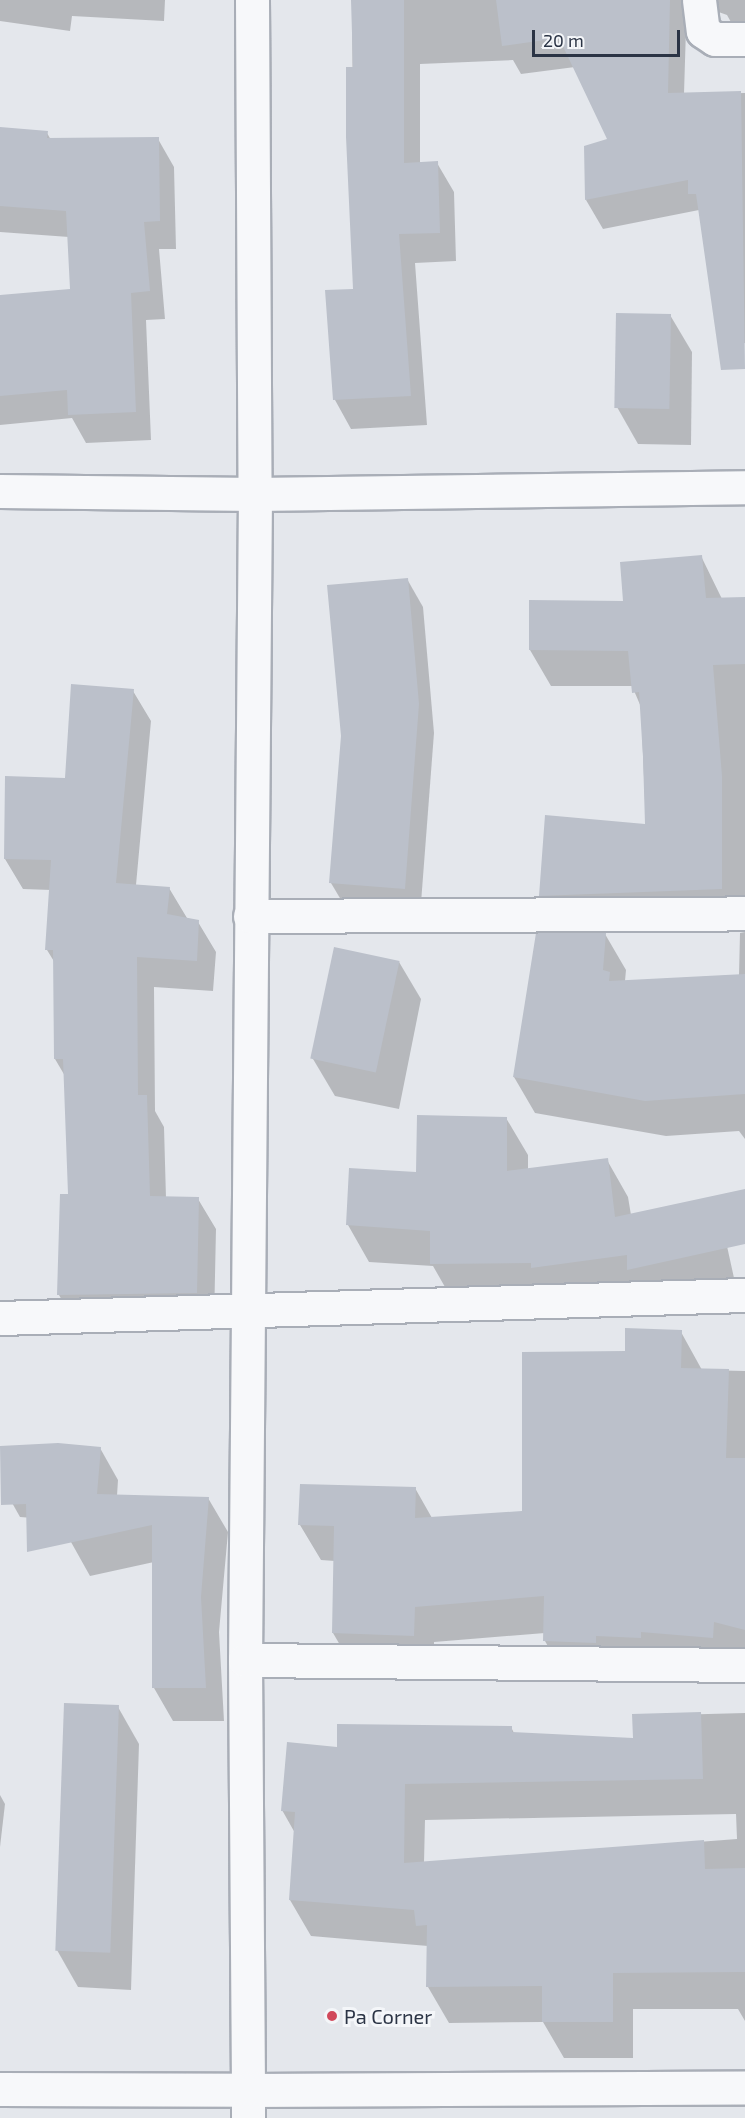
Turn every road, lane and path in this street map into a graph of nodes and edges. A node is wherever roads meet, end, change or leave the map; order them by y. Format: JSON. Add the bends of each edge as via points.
{"nodes":[{"id":1,"x":252,"y":0,"type":"edge"},
{"id":2,"x":699,"y":0,"type":"edge"},
{"id":3,"x":745,"y":39,"type":"edge"},
{"id":4,"x":745,"y":487,"type":"edge"},
{"id":5,"x":0,"y":491,"type":"edge"},
{"id":6,"x":255,"y":494,"type":"junction"},
{"id":7,"x":745,"y":913,"type":"edge"},
{"id":8,"x":250,"y":916,"type":"junction"},
{"id":9,"x":745,"y":1295,"type":"edge"},
{"id":10,"x":249,"y":1312,"type":"junction"},
{"id":11,"x":0,"y":1318,"type":"edge"},
{"id":12,"x":245,"y":1660,"type":"junction"},
{"id":13,"x":745,"y":1665,"type":"edge"},
{"id":14,"x":745,"y":2087,"type":"edge"},
{"id":15,"x":0,"y":2089,"type":"edge"},
{"id":16,"x":248,"y":2104,"type":"edge"}],
"edges":[{"from":1,"to":6,"type":"street"},
{"from":2,"to":3,"type":"street","via":[[704,31],[715,39]]},
{"from":4,"to":6,"type":"street"},
{"from":5,"to":6,"type":"street"},
{"from":6,"to":8,"type":"street"},
{"from":7,"to":8,"type":"street"},
{"from":8,"to":10,"type":"street"},
{"from":9,"to":10,"type":"street"},
{"from":10,"to":11,"type":"street"},
{"from":10,"to":12,"type":"street"},
{"from":12,"to":13,"type":"street"},
{"from":12,"to":16,"type":"street"},
{"from":14,"to":16,"type":"street"},
{"from":15,"to":16,"type":"street"}]}
